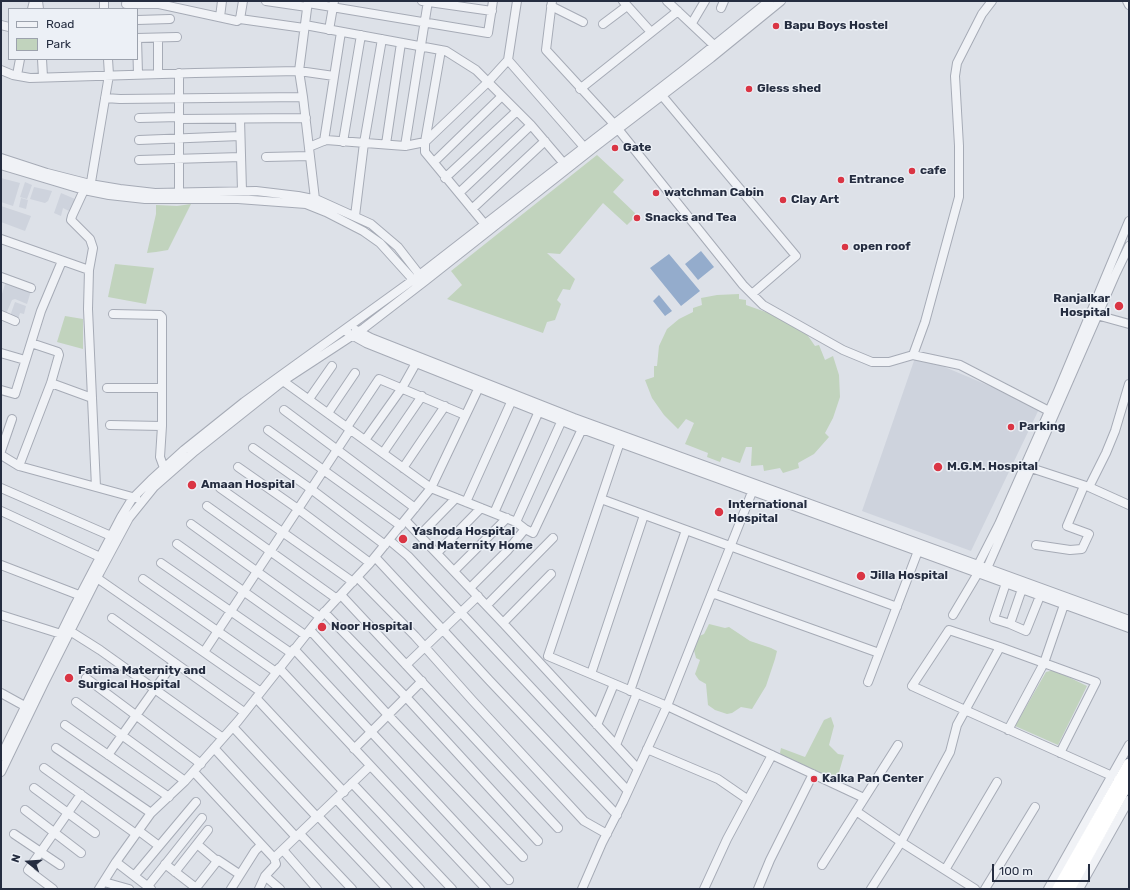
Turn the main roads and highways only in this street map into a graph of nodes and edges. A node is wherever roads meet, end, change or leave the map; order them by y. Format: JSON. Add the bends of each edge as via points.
{"nodes":[{"id":1,"x":1129,"y":764,"type":"edge"},
{"id":2,"x":1129,"y":781,"type":"edge"},
{"id":3,"x":1058,"y":889,"type":"edge"},
{"id":4,"x":1069,"y":889,"type":"edge"}],
"edges":[{"from":1,"to":3,"type":"highway"},
{"from":2,"to":4,"type":"highway"}]}
